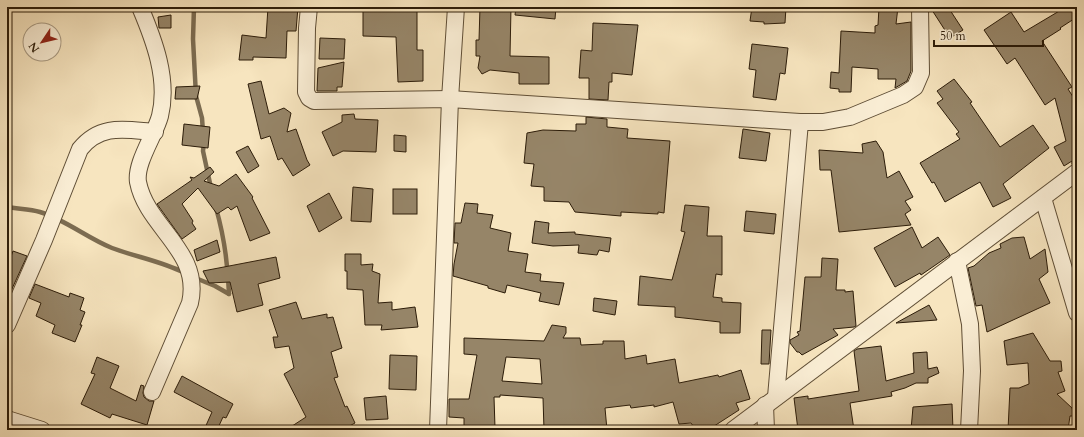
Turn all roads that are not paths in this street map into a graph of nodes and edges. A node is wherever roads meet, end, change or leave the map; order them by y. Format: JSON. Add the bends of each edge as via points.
{"nodes":[{"id":1,"x":140,"y":7,"type":"edge"},
{"id":2,"x":310,"y":7,"type":"edge"},
{"id":3,"x":456,"y":7,"type":"edge"},
{"id":4,"x":920,"y":7,"type":"edge"},
{"id":5,"x":450,"y":99,"type":"junction"},
{"id":6,"x":800,"y":122,"type":"junction"},
{"id":7,"x":155,"y":132,"type":"junction"},
{"id":8,"x":1077,"y":172,"type":"edge"},
{"id":9,"x":1043,"y":198,"type":"junction"},
{"id":10,"x":957,"y":261,"type":"junction"},
{"id":11,"x":1077,"y":313,"type":"edge"},
{"id":12,"x":7,"y":325,"type":"edge"},
{"id":13,"x":152,"y":392,"type":"dead end"},
{"id":14,"x":770,"y":401,"type":"junction"},
{"id":15,"x":7,"y":419,"type":"edge"},
{"id":16,"x":42,"y":430,"type":"edge"},
{"id":17,"x":438,"y":430,"type":"edge"},
{"id":18,"x":733,"y":430,"type":"edge"},
{"id":19,"x":766,"y":430,"type":"edge"},
{"id":20,"x":969,"y":430,"type":"edge"}],
"edges":[{"from":1,"to":7,"type":"street","via":[[153,39],[161,76],[160,115]]},
{"from":2,"to":5,"type":"street","via":[[307,28],[306,92],[309,98],[314,101]]},
{"from":3,"to":5,"type":"street"},
{"from":4,"to":6,"type":"street","via":[[921,73],[915,87],[903,95],[850,117],[822,122]]},
{"from":5,"to":6,"type":"street"},
{"from":5,"to":17,"type":"street"},
{"from":6,"to":14,"type":"street"},
{"from":7,"to":12,"type":"street","via":[[118,129],[88,140],[80,149]]},
{"from":7,"to":13,"type":"street","via":[[141,162],[138,179],[141,194],[188,266],[192,294]]},
{"from":8,"to":9,"type":"street"},
{"from":9,"to":10,"type":"street"},
{"from":9,"to":11,"type":"street"},
{"from":10,"to":14,"type":"street"},
{"from":10,"to":20,"type":"street","via":[[970,324],[972,371]]},
{"from":14,"to":18,"type":"street"},
{"from":14,"to":19,"type":"street"},
{"from":15,"to":16,"type":"street"}]}
